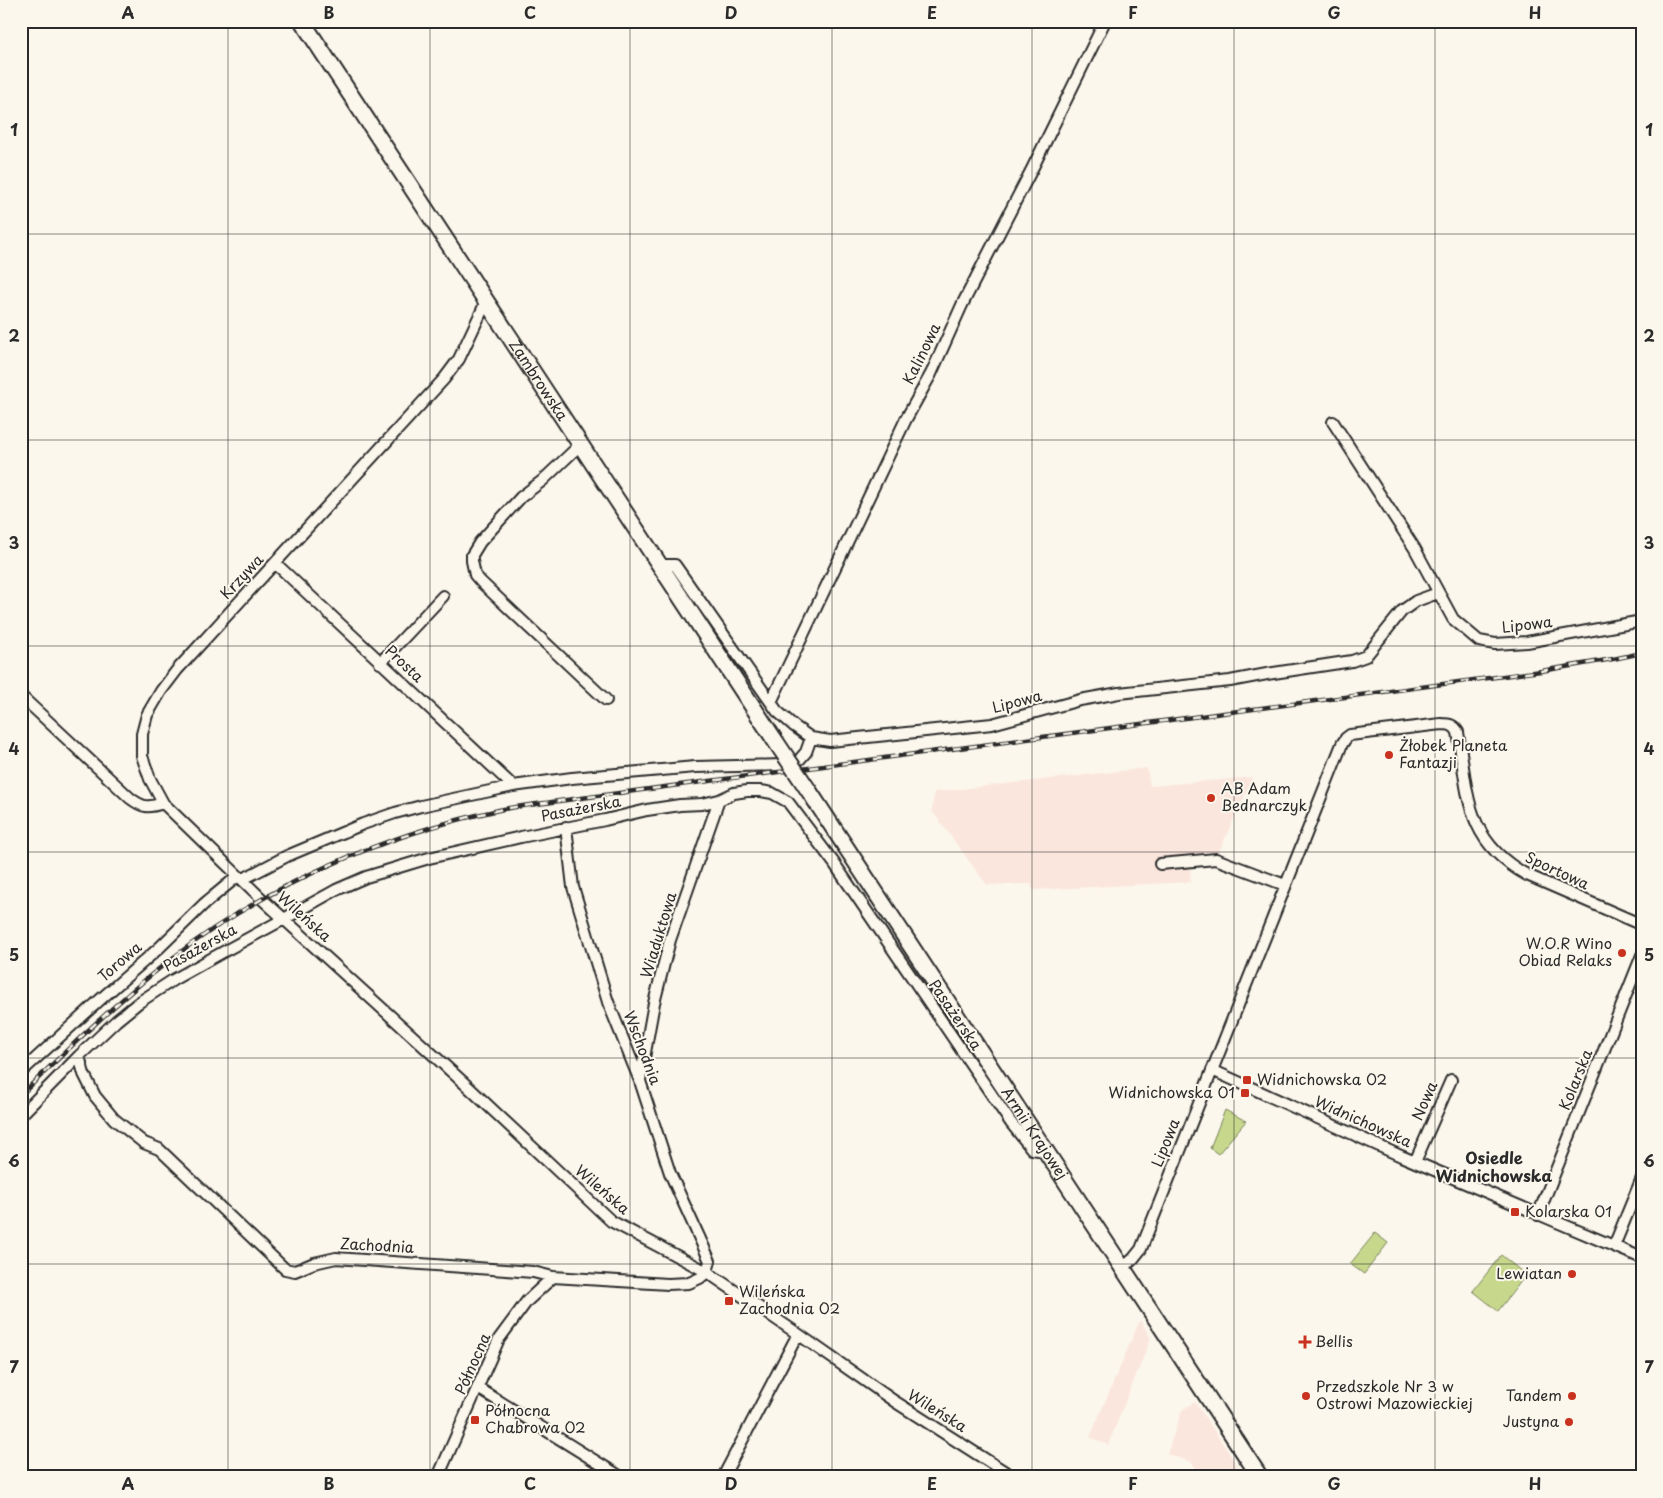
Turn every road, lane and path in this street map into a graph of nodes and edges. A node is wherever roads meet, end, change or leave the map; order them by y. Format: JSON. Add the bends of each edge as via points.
{"nodes":[{"id":1,"x":302,"y":21,"type":"edge"},
{"id":2,"x":1105,"y":21,"type":"edge"},
{"id":3,"x":486,"y":302,"type":"junction"},
{"id":4,"x":1333,"y":422,"type":"dead end"},
{"id":5,"x":580,"y":445,"type":"junction"},
{"id":6,"x":275,"y":563,"type":"junction"},
{"id":7,"x":659,"y":565,"type":"junction"},
{"id":8,"x":1438,"y":593,"type":"junction"},
{"id":9,"x":443,"y":596,"type":"dead end"},
{"id":10,"x":1642,"y":621,"type":"edge"},
{"id":11,"x":380,"y":663,"type":"junction"},
{"id":12,"x":21,"y":696,"type":"edge"},
{"id":13,"x":606,"y":700,"type":"dead end"},
{"id":14,"x":771,"y":702,"type":"junction"},
{"id":15,"x":811,"y":738,"type":"junction"},
{"id":16,"x":1346,"y":738,"type":"joint"},
{"id":17,"x":774,"y":739,"type":"joint"},
{"id":18,"x":513,"y":786,"type":"junction"},
{"id":19,"x":719,"y":800,"type":"junction"},
{"id":20,"x":163,"y":803,"type":"junction"},
{"id":21,"x":566,"y":827,"type":"junction"},
{"id":22,"x":1160,"y":864,"type":"dead end"},
{"id":23,"x":241,"y":878,"type":"junction"},
{"id":24,"x":1286,"y":885,"type":"junction"},
{"id":25,"x":284,"y":919,"type":"junction"},
{"id":26,"x":1642,"y":925,"type":"edge"},
{"id":27,"x":1642,"y":955,"type":"edge"},
{"id":28,"x":79,"y":1056,"type":"junction"},
{"id":29,"x":1212,"y":1070,"type":"junction"},
{"id":30,"x":21,"y":1072,"type":"edge"},
{"id":31,"x":1451,"y":1080,"type":"dead end"},
{"id":32,"x":640,"y":1081,"type":"junction"},
{"id":33,"x":21,"y":1115,"type":"edge"},
{"id":34,"x":1045,"y":1151,"type":"junction"},
{"id":35,"x":1415,"y":1162,"type":"junction"},
{"id":36,"x":1642,"y":1178,"type":"edge"},
{"id":37,"x":1538,"y":1215,"type":"junction"},
{"id":38,"x":1614,"y":1246,"type":"junction"},
{"id":39,"x":1642,"y":1258,"type":"edge"},
{"id":40,"x":1123,"y":1268,"type":"junction"},
{"id":41,"x":707,"y":1272,"type":"junction"},
{"id":42,"x":553,"y":1277,"type":"junction"},
{"id":43,"x":798,"y":1334,"type":"junction"},
{"id":44,"x":478,"y":1388,"type":"junction"},
{"id":45,"x":1007,"y":1475,"type":"edge"},
{"id":46,"x":438,"y":1477,"type":"edge"},
{"id":47,"x":621,"y":1477,"type":"edge"},
{"id":48,"x":723,"y":1477,"type":"edge"},
{"id":49,"x":1260,"y":1477,"type":"edge"}],
"edges":[{"from":1,"to":3,"type":"main road","name":"Zambrowska"},
{"from":2,"to":14,"type":"street","name":"Kalinowa","via":[[906,419]]},
{"from":3,"to":5,"type":"main road","name":"Zambrowska"},
{"from":3,"to":6,"type":"street","name":"Krzywa","via":[[459,359],[444,379]]},
{"from":4,"to":8,"type":"street","name":"Lipowa","via":[[1415,549]]},
{"from":5,"to":7,"type":"main road","name":"Zambrowska"},
{"from":5,"to":13,"type":"street","via":[[529,490],[480,542],[472,556],[472,567],[480,582]]},
{"from":6,"to":11,"type":"street","name":"Prosta"},
{"from":6,"to":20,"type":"street","name":"Krzywa","via":[[177,670],[147,715],[142,734],[142,756]]},
{"from":7,"to":14,"type":"street","via":[[675,565]]},
{"from":7,"to":17,"type":"main road","name":"Zambrowska"},
{"from":8,"to":10,"type":"street","name":"Lipowa","via":[[1458,624],[1479,641],[1495,644],[1526,642]]},
{"from":8,"to":15,"type":"street","name":"Lipowa","via":[[1402,610],[1366,656],[1352,661],[1230,681],[1119,693],[992,724],[830,741]]},
{"from":9,"to":11,"type":"street"},
{"from":11,"to":18,"type":"street","name":"Prosta"},
{"from":12,"to":20,"type":"street","via":[[130,798],[150,807]]},
{"from":14,"to":15,"type":"street","via":[[777,711]]},
{"from":15,"to":18,"type":"street","name":"Torowa","via":[[800,759],[785,765],[695,767]]},
{"from":16,"to":24,"type":"street","name":"Lipowa"},
{"from":16,"to":26,"type":"street","name":"Sportowa","via":[[1441,724],[1455,726],[1477,827],[1496,853],[1526,875]]},
{"from":17,"to":34,"type":"main road","name":"Armii Krajowej","bridge":true},
{"from":18,"to":23,"type":"street","name":"Torowa","via":[[395,813]]},
{"from":19,"to":21,"type":"street","name":"Pasażerska","via":[[647,810]]},
{"from":19,"to":32,"type":"street","name":"Wiaduktowa","via":[[670,940],[652,1011]]},
{"from":19,"to":34,"type":"street","name":"Pasażerska","via":[[734,793],[761,791],[788,802],[834,863],[1011,1124],[1032,1149]]},
{"from":20,"to":23,"type":"street","name":"Krzywa"},
{"from":21,"to":25,"type":"street","name":"Pasażerska","via":[[429,858],[366,877]]},
{"from":21,"to":32,"type":"street","name":"Wschodnia","via":[[573,887],[608,1002]]},
{"from":22,"to":24,"type":"street","via":[[1216,859]]},
{"from":23,"to":25,"type":"street","name":"Wileńska"},
{"from":23,"to":30,"type":"street","name":"Torowa","via":[[204,904]]},
{"from":24,"to":29,"type":"street","name":"Lipowa"},
{"from":25,"to":28,"type":"street","name":"Pasażerska","via":[[145,998]]},
{"from":25,"to":41,"type":"street","name":"Wileńska","via":[[611,1221]]},
{"from":27,"to":37,"type":"street","name":"Kolarska"},
{"from":28,"to":33,"type":"street","name":"Pasażerska"},
{"from":28,"to":42,"type":"street","name":"Zachodnia","via":[[95,1096],[114,1119],[144,1143],[159,1149],[285,1269],[295,1270],[336,1258],[533,1272]]},
{"from":29,"to":35,"type":"street","name":"Widnichowska"},
{"from":29,"to":40,"type":"street","name":"Lipowa","via":[[1141,1249]]},
{"from":31,"to":35,"type":"street","name":"Nowa"},
{"from":32,"to":41,"type":"street","name":"Wschodnia","via":[[670,1173],[710,1261]]},
{"from":34,"to":40,"type":"main road","name":"Armii Krajowej"},
{"from":35,"to":37,"type":"street","name":"Widnichowska"},
{"from":36,"to":38,"type":"street"},
{"from":37,"to":38,"type":"street","name":"Widnichowska"},
{"from":38,"to":39,"type":"street","name":"Widnichowska"},
{"from":40,"to":49,"type":"main road","name":"Armii Krajowej"},
{"from":41,"to":42,"type":"street","name":"Zachodnia","via":[[689,1282],[668,1284]]},
{"from":41,"to":43,"type":"street","name":"Wileńska"},
{"from":42,"to":44,"type":"street","name":"Północna","via":[[527,1301],[499,1339]]},
{"from":43,"to":45,"type":"street","name":"Wileńska"},
{"from":43,"to":48,"type":"street"},
{"from":44,"to":46,"type":"street","name":"Północna"},
{"from":44,"to":47,"type":"street"}]}
